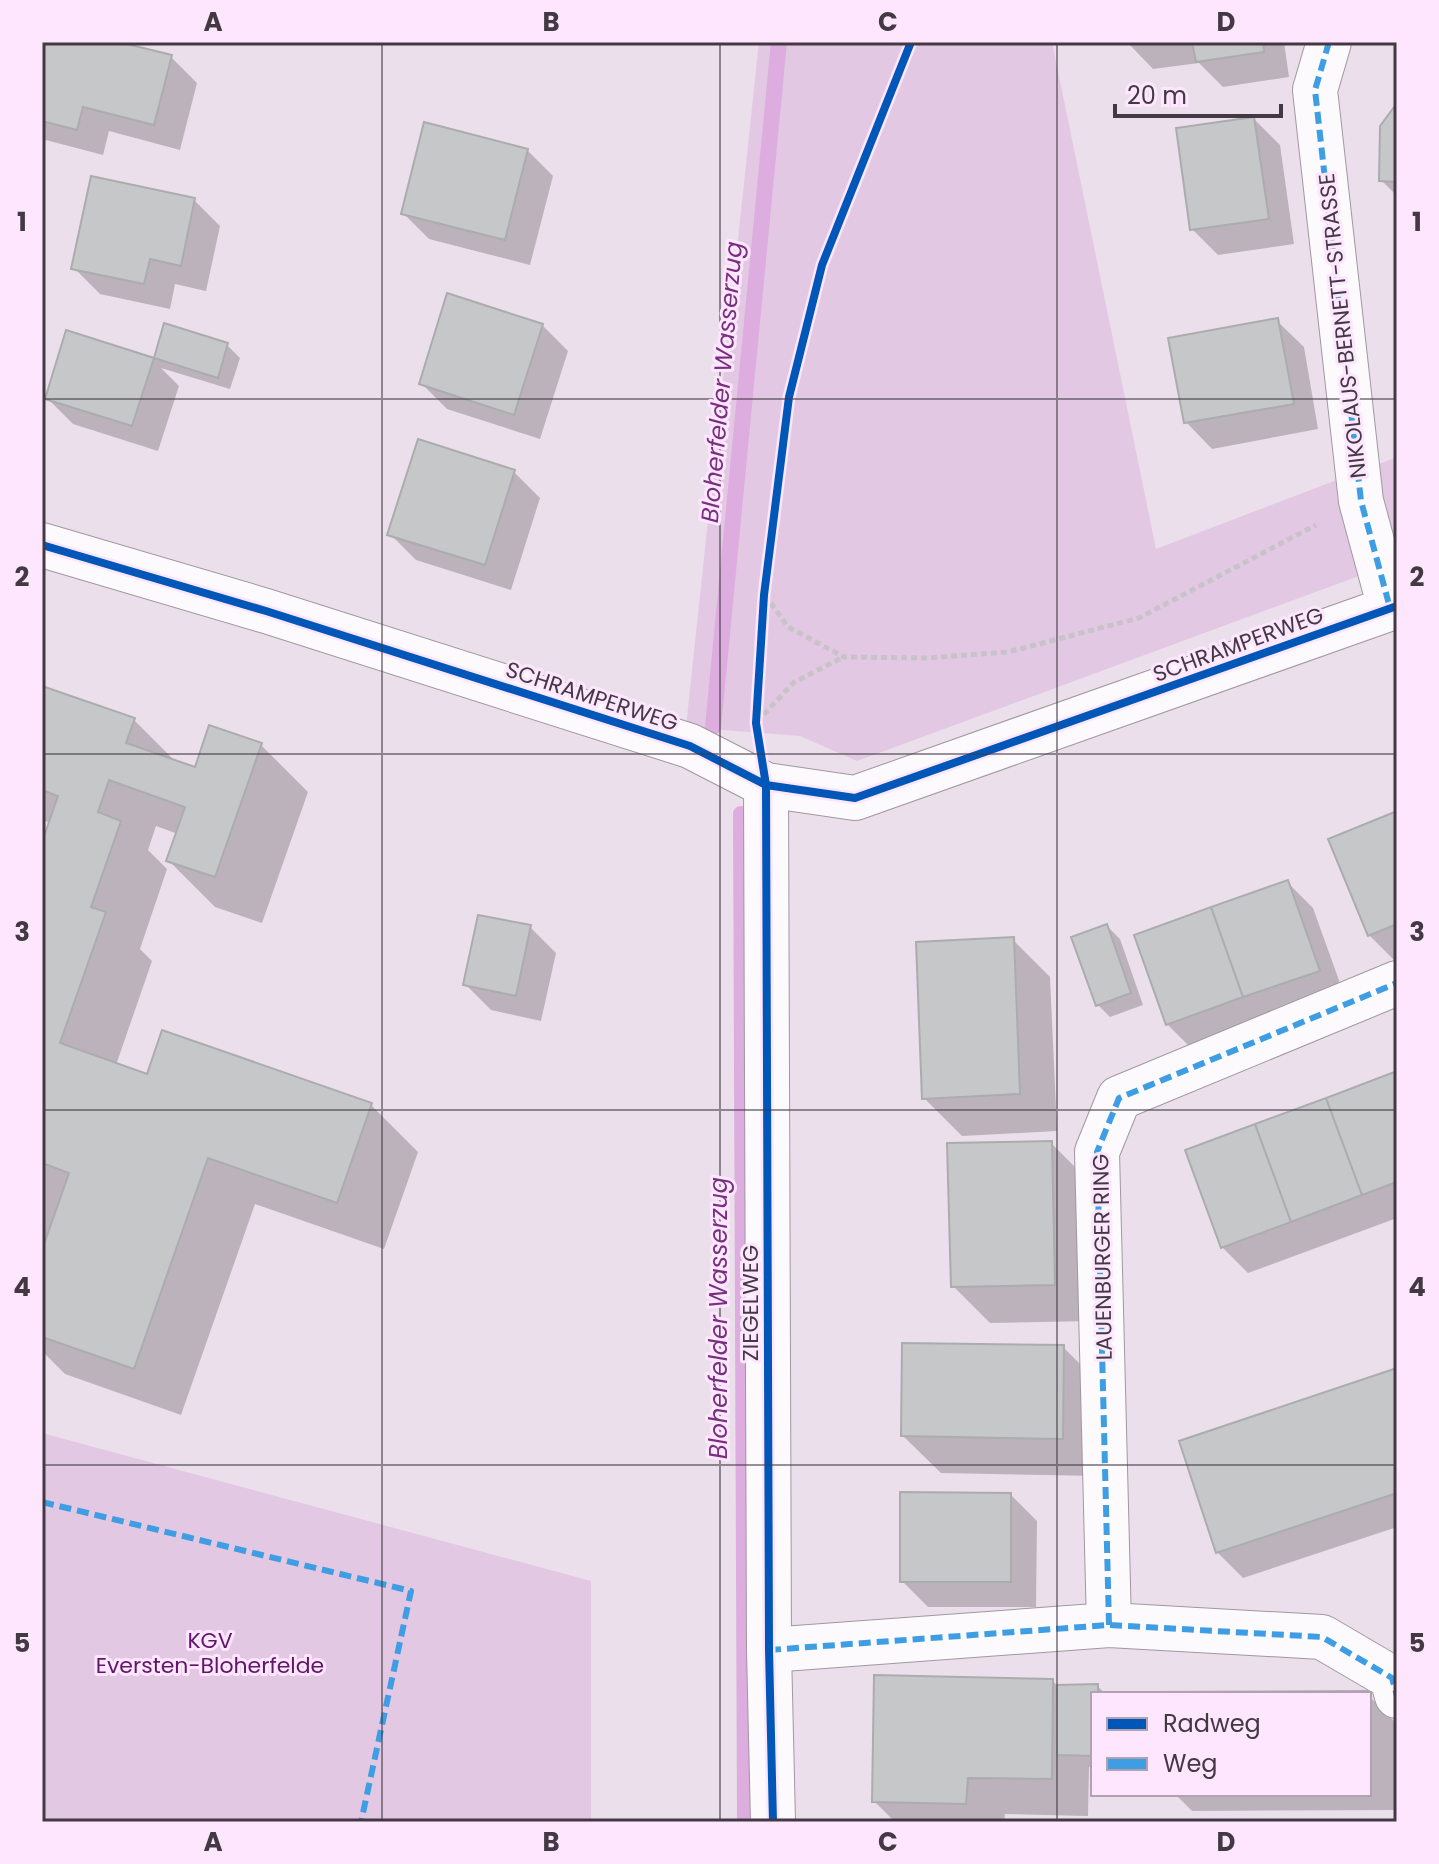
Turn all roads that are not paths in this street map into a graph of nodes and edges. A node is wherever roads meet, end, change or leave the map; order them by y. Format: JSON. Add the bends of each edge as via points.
{"nodes":[{"id":1,"x":1329,"y":42,"type":"edge"},
{"id":2,"x":42,"y":545,"type":"edge"},
{"id":3,"x":1394,"y":607,"type":"edge"},
{"id":4,"x":766,"y":785,"type":"junction"},
{"id":5,"x":1397,"y":983,"type":"edge"},
{"id":6,"x":1109,"y":1625,"type":"junction"},
{"id":7,"x":769,"y":1650,"type":"junction"},
{"id":8,"x":1397,"y":1696,"type":"edge"},
{"id":9,"x":773,"y":1822,"type":"edge"}],
"edges":[{"from":1,"to":3,"type":"street","name":"NIKOLAUS-BERNETT-STRASSE","via":[[1315,90],[1361,501]]},
{"from":2,"to":4,"type":"street","name":"SCHRAMPERWEG","via":[[690,746]]},
{"from":3,"to":4,"type":"street","name":"SCHRAMPERWEG","via":[[855,798]]},
{"from":4,"to":7,"type":"street","name":"ZIEGELWEG"},
{"from":5,"to":6,"type":"street","name":"LAUENBURGER RING","via":[[1119,1098],[1097,1152]]},
{"from":6,"to":7,"type":"street"},
{"from":6,"to":8,"type":"street","via":[[1322,1637],[1392,1678]]},
{"from":7,"to":9,"type":"street","name":"ZIEGELWEG"}]}
